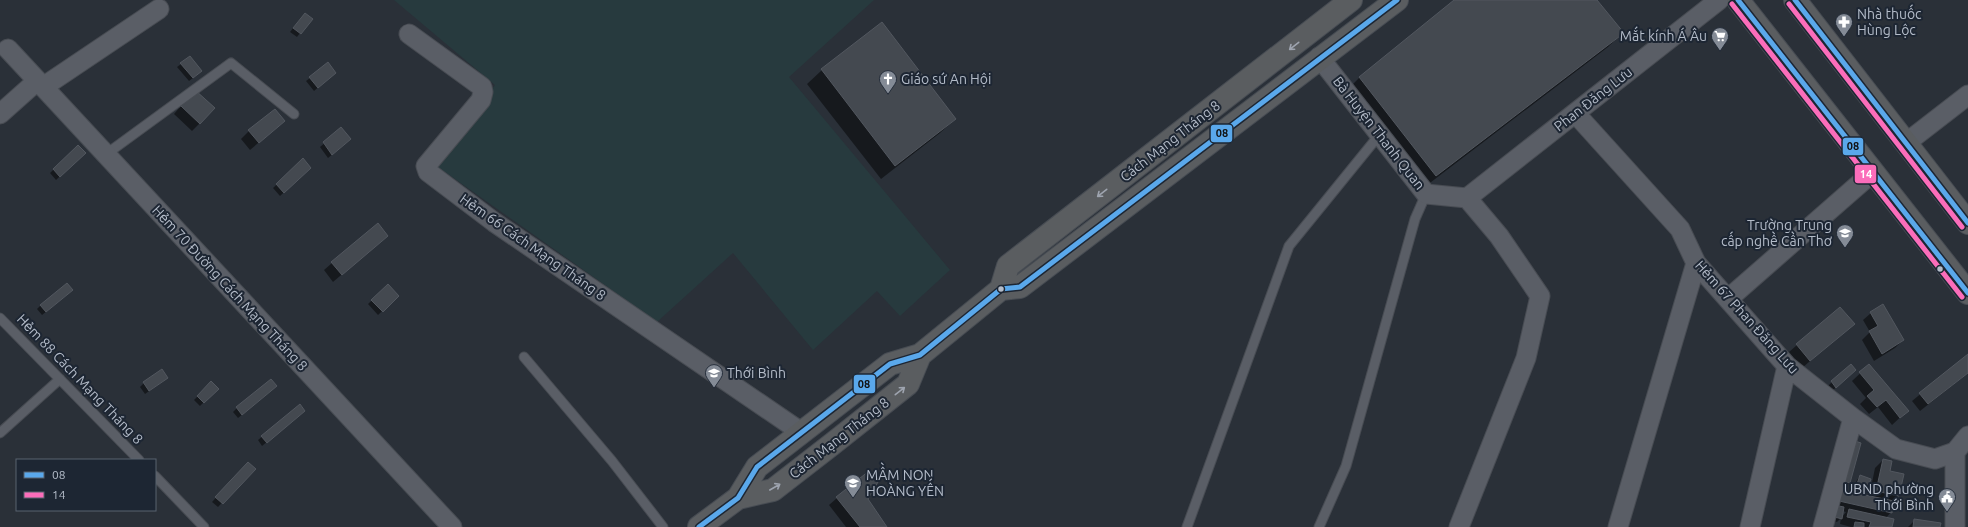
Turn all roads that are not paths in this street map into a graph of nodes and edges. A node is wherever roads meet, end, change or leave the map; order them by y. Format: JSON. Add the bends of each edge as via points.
{"nodes":[{"id":1,"x":1351,"y":0,"type":"edge"},
{"id":2,"x":1396,"y":0,"type":"edge"},
{"id":3,"x":1719,"y":0,"type":"edge"},
{"id":4,"x":1738,"y":0,"type":"edge"},
{"id":5,"x":1795,"y":0,"type":"edge"},
{"id":6,"x":160,"y":9,"type":"dead end"},
{"id":7,"x":409,"y":34,"type":"dead end"},
{"id":8,"x":8,"y":49,"type":"dead end"},
{"id":9,"x":1319,"y":57,"type":"junction"},
{"id":10,"x":40,"y":84,"type":"junction"},
{"id":11,"x":1968,"y":95,"type":"edge"},
{"id":12,"x":1575,"y":113,"type":"junction"},
{"id":13,"x":0,"y":114,"type":"edge"},
{"id":14,"x":294,"y":114,"type":"dead end"},
{"id":15,"x":1380,"y":134,"type":"junction"},
{"id":16,"x":1906,"y":143,"type":"junction"},
{"id":17,"x":105,"y":154,"type":"junction"},
{"id":18,"x":1874,"y":172,"type":"junction"},
{"id":19,"x":1426,"y":194,"type":"junction"},
{"id":20,"x":1467,"y":198,"type":"junction"},
{"id":21,"x":1968,"y":223,"type":"edge"},
{"id":22,"x":1696,"y":263,"type":"junction"},
{"id":23,"x":1001,"y":289,"type":"junction"},
{"id":24,"x":1968,"y":293,"type":"edge"},
{"id":25,"x":1728,"y":299,"type":"junction"},
{"id":26,"x":0,"y":318,"type":"edge"},
{"id":27,"x":920,"y":355,"type":"junction"},
{"id":28,"x":524,"y":357,"type":"dead end"},
{"id":29,"x":1787,"y":366,"type":"junction"},
{"id":30,"x":60,"y":379,"type":"junction"},
{"id":31,"x":1853,"y":418,"type":"junction"},
{"id":32,"x":801,"y":432,"type":"junction"},
{"id":33,"x":0,"y":433,"type":"edge"},
{"id":34,"x":1968,"y":436,"type":"edge"},
{"id":35,"x":1956,"y":452,"type":"junction"},
{"id":36,"x":138,"y":459,"type":"edge"},
{"id":37,"x":156,"y":477,"type":"edge"},
{"id":38,"x":738,"y":498,"type":"junction"},
{"id":39,"x":204,"y":527,"type":"edge"},
{"id":40,"x":452,"y":527,"type":"edge"},
{"id":41,"x":663,"y":527,"type":"edge"},
{"id":42,"x":699,"y":527,"type":"edge"},
{"id":43,"x":1187,"y":527,"type":"edge"},
{"id":44,"x":1319,"y":527,"type":"edge"},
{"id":45,"x":1459,"y":527,"type":"edge"},
{"id":46,"x":1618,"y":527,"type":"edge"},
{"id":47,"x":1750,"y":527,"type":"edge"},
{"id":48,"x":1823,"y":527,"type":"edge"},
{"id":49,"x":1955,"y":527,"type":"edge"}],
"edges":[{"from":1,"to":23,"type":"highway","name":"Cách Mạng Tháng 8","one_way":true,"via":[[1008,266]]},
{"from":2,"to":9,"type":"highway","name":"Cách Mạng Tháng 8"},
{"from":3,"to":12,"type":"street","name":"Phan Đăng Lưu"},
{"from":4,"to":18,"type":"highway"},
{"from":5,"to":16,"type":"highway"},
{"from":6,"to":10,"type":"street"},
{"from":7,"to":32,"type":"street","name":"Hẻm 66 Cách Mạng Tháng 8","via":[[482,87],[484,92],[481,100],[426,166],[428,172],[494,222]]},
{"from":8,"to":10,"type":"street","name":"Hẻm 70 Đường Cách Mạng Tháng 8"},
{"from":9,"to":15,"type":"street","name":"Bà Huyện Thanh Quan"},
{"from":9,"to":23,"type":"highway","name":"Cách Mạng Tháng 8","via":[[1020,287]]},
{"from":10,"to":13,"type":"street"},
{"from":10,"to":17,"type":"street","name":"Hẻm 70 Đường Cách Mạng Tháng 8"},
{"from":11,"to":16,"type":"street"},
{"from":12,"to":20,"type":"street","name":"Phan Đăng Lưu"},
{"from":12,"to":22,"type":"street","name":"Hẻm 67 Phan Đăng Lưu","via":[[1680,229]]},
{"from":14,"to":17,"type":"lane","via":[[231,63]]},
{"from":15,"to":19,"type":"street","name":"Bà Huyện Thanh Quan"},
{"from":15,"to":43,"type":"lane","via":[[1289,246]]},
{"from":16,"to":21,"type":"highway"},
{"from":17,"to":40,"type":"street","name":"Hẻm 70 Đường Cách Mạng Tháng 8"},
{"from":18,"to":24,"type":"highway"},
{"from":18,"to":25,"type":"street"},
{"from":19,"to":20,"type":"street","name":"Bà Huyện Thanh Quan"},
{"from":19,"to":44,"type":"lane","via":[[1416,219],[1346,466]]},
{"from":20,"to":45,"type":"street","via":[[1499,236],[1540,296],[1526,358]]},
{"from":22,"to":25,"type":"street","name":"Hẻm 67 Phan Đăng Lưu"},
{"from":22,"to":46,"type":"street"},
{"from":23,"to":27,"type":"highway","name":"Cách Mạng Tháng 8"},
{"from":25,"to":29,"type":"street","name":"Hẻm 67 Phan Đăng Lưu"},
{"from":26,"to":30,"type":"lane","name":"Hẻm 88 Cách Mạng Tháng 8"},
{"from":27,"to":32,"type":"highway","name":"Cách Mạng Tháng 8","via":[[890,364]]},
{"from":38,"to":27,"type":"highway","name":"Cách Mạng Tháng 8","one_way":true,"via":[[773,490],[831,445],[908,384]]},
{"from":28,"to":41,"type":"lane","via":[[612,461]]},
{"from":29,"to":31,"type":"street","name":"Hẻm 67 Phan Đăng Lưu"},
{"from":29,"to":47,"type":"street"},
{"from":30,"to":33,"type":"lane"},
{"from":30,"to":36,"type":"lane","name":"Hẻm 88 Cách Mạng Tháng 8"},
{"from":31,"to":35,"type":"street","name":"Hẻm 67 Phan Đăng Lưu","via":[[1896,449],[1935,459]]},
{"from":31,"to":48,"type":"street"},
{"from":32,"to":38,"type":"highway","name":"Cách Mạng Tháng 8","via":[[757,467]]},
{"from":34,"to":35,"type":"street"},
{"from":35,"to":49,"type":"street"},
{"from":37,"to":39,"type":"lane"},
{"from":38,"to":42,"type":"highway","name":"Cách Mạng Tháng 8"}]}
